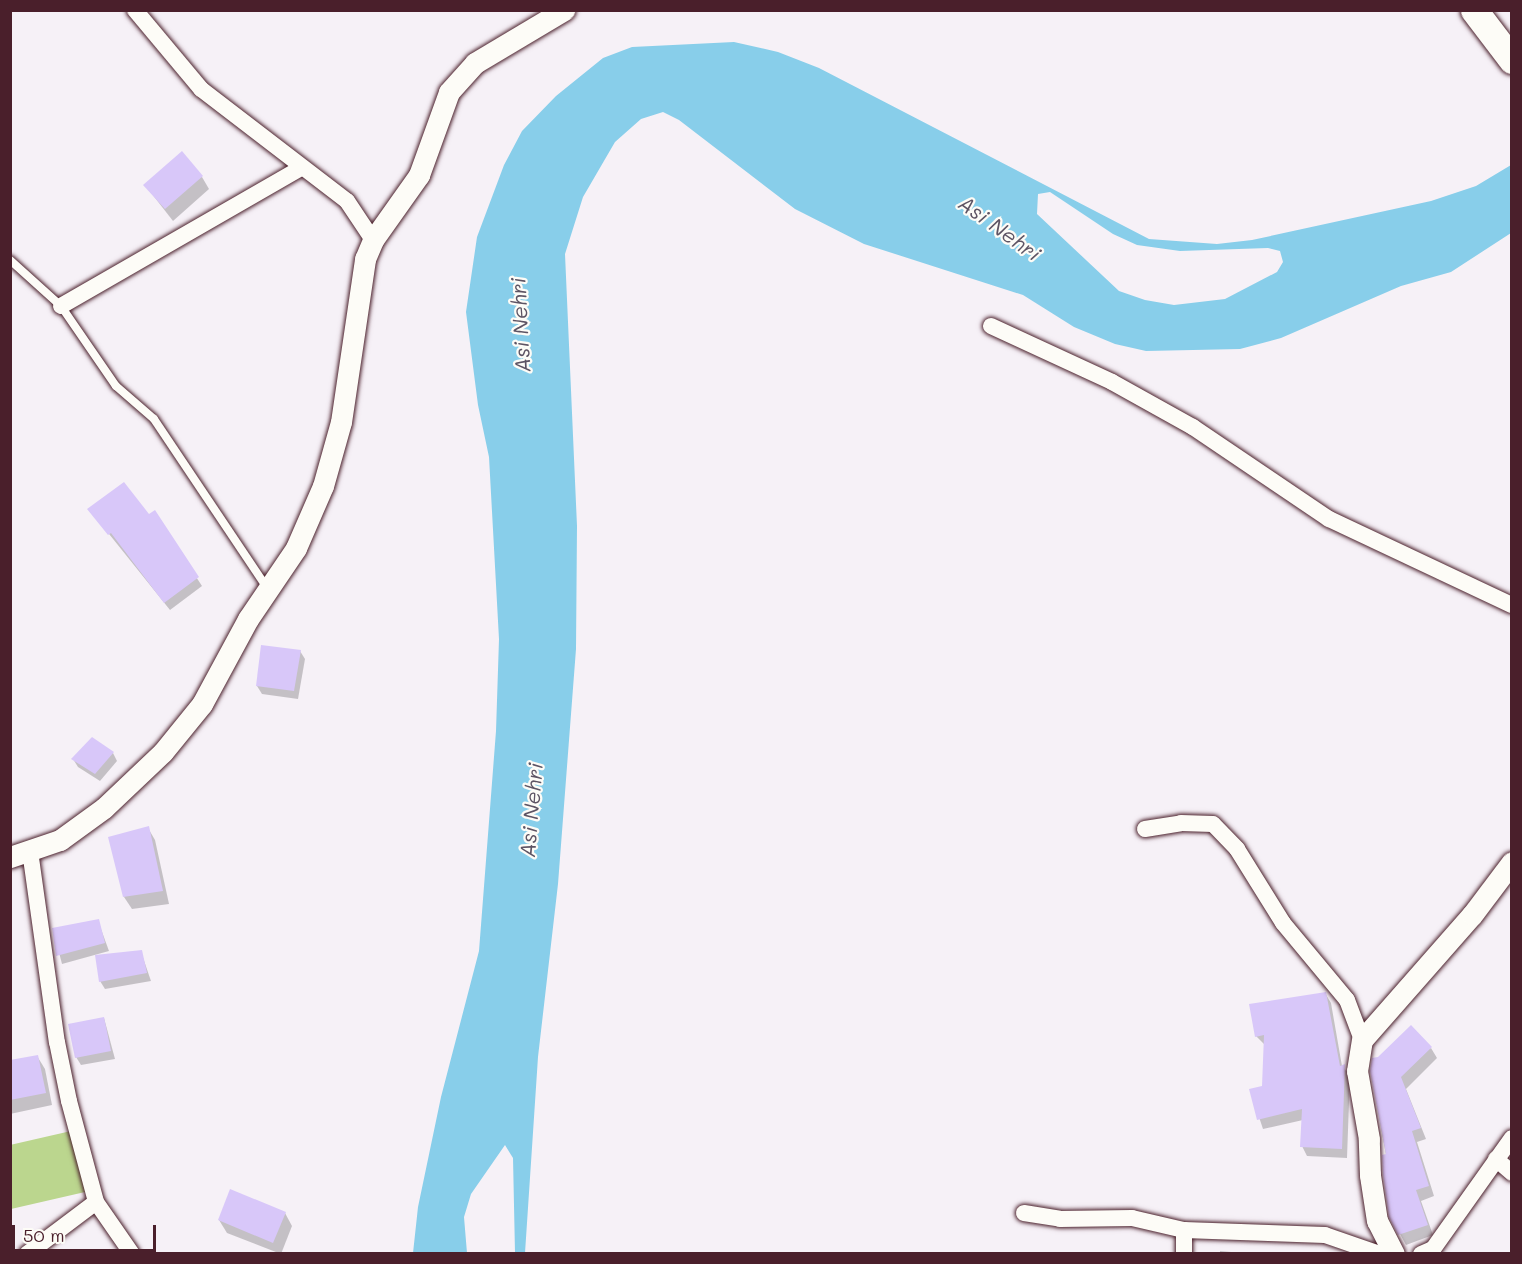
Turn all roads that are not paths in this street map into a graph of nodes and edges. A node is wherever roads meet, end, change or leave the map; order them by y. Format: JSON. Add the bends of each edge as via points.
{"nodes":[{"id":1,"x":135,"y":10,"type":"edge"},
{"id":2,"x":564,"y":10,"type":"edge"},
{"id":3,"x":1474,"y":10,"type":"edge"},
{"id":4,"x":1512,"y":60,"type":"edge"},
{"id":5,"x":301,"y":168,"type":"junction"},
{"id":6,"x":373,"y":240,"type":"junction"},
{"id":7,"x":10,"y":260,"type":"edge"},
{"id":8,"x":61,"y":306,"type":"junction"},
{"id":9,"x":991,"y":326,"type":"dead end"},
{"id":10,"x":269,"y":591,"type":"junction"},
{"id":11,"x":1512,"y":605,"type":"edge"},
{"id":12,"x":1145,"y":829,"type":"dead end"},
{"id":13,"x":20,"y":854,"type":"edge"},
{"id":14,"x":1512,"y":862,"type":"edge"},
{"id":15,"x":1362,"y":1040,"type":"junction"},
{"id":16,"x":1512,"y":1138,"type":"edge"},
{"id":17,"x":1496,"y":1159,"type":"junction"},
{"id":18,"x":1512,"y":1173,"type":"edge"},
{"id":19,"x":96,"y":1202,"type":"junction"},
{"id":20,"x":1024,"y":1213,"type":"dead end"},
{"id":21,"x":1184,"y":1230,"type":"junction"},
{"id":22,"x":27,"y":1254,"type":"edge"},
{"id":23,"x":132,"y":1254,"type":"edge"},
{"id":24,"x":1184,"y":1254,"type":"edge"},
{"id":25,"x":1380,"y":1254,"type":"edge"},
{"id":26,"x":1394,"y":1254,"type":"edge"},
{"id":27,"x":1421,"y":1254,"type":"edge"}],
"edges":[{"from":1,"to":5,"type":"street","via":[[201,89]]},
{"from":2,"to":6,"type":"street","via":[[461,75],[449,92],[419,175]]},
{"from":3,"to":4,"type":"highway"},
{"from":5,"to":6,"type":"street","via":[[346,201]]},
{"from":5,"to":8,"type":"street"},
{"from":6,"to":10,"type":"street","via":[[359,282],[333,454],[296,548]]},
{"from":7,"to":8,"type":"lane"},
{"from":8,"to":10,"type":"lane","via":[[116,386],[154,419]]},
{"from":9,"to":11,"type":"street","via":[[1112,382],[1193,427],[1329,519]]},
{"from":10,"to":13,"type":"street","via":[[248,619],[202,704],[163,752],[131,785],[77,829]]},
{"from":12,"to":15,"type":"street","via":[[1181,823],[1213,824],[1237,849],[1283,922],[1347,1000]]},
{"from":13,"to":19,"type":"street","via":[[57,1042]]},
{"from":14,"to":15,"type":"street","via":[[1472,915]]},
{"from":15,"to":26,"type":"street","via":[[1356,1071],[1370,1139],[1370,1175],[1377,1221]]},
{"from":16,"to":17,"type":"street"},
{"from":17,"to":18,"type":"street"},
{"from":17,"to":27,"type":"street","via":[[1433,1249]]},
{"from":19,"to":22,"type":"street"},
{"from":19,"to":23,"type":"street"},
{"from":20,"to":21,"type":"street","via":[[1060,1219],[1132,1218]]},
{"from":21,"to":24,"type":"street"},
{"from":21,"to":25,"type":"street","via":[[1325,1236]]}]}
